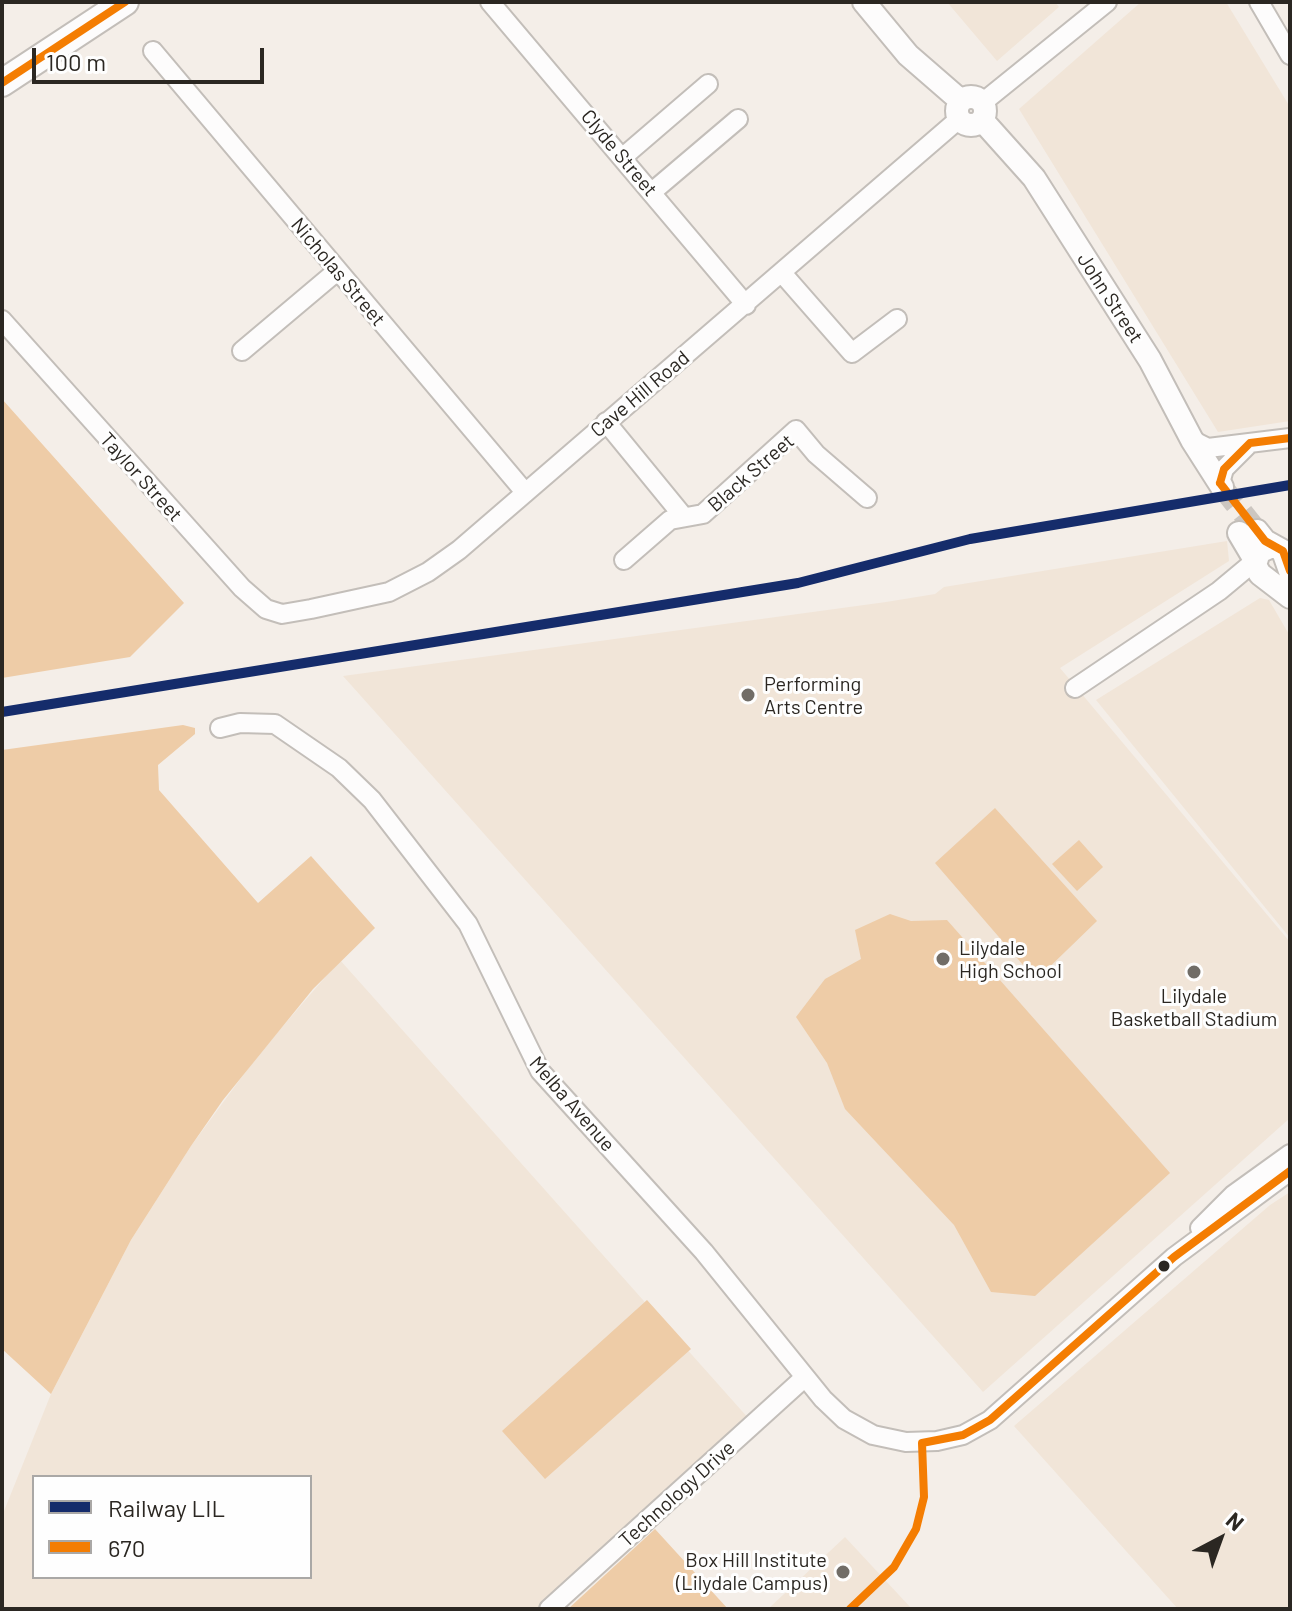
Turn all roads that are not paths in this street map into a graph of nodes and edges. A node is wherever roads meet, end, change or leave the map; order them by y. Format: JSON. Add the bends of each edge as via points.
{"nodes":[{"id":1,"x":125,"y":2,"type":"edge"},
{"id":2,"x":490,"y":2,"type":"edge"},
{"id":3,"x":864,"y":2,"type":"edge"},
{"id":4,"x":1107,"y":2,"type":"edge"},
{"id":5,"x":1259,"y":2,"type":"edge"},
{"id":6,"x":153,"y":51,"type":"dead end"},
{"id":7,"x":1290,"y":55,"type":"edge"},
{"id":8,"x":2,"y":83,"type":"edge"},
{"id":9,"x":708,"y":84,"type":"dead end"},
{"id":10,"x":971,"y":111,"type":"junction"},
{"id":11,"x":738,"y":119,"type":"dead end"},
{"id":12,"x":623,"y":157,"type":"junction"},
{"id":13,"x":652,"y":192,"type":"junction"},
{"id":14,"x":337,"y":271,"type":"junction"},
{"id":15,"x":782,"y":273,"type":"junction"},
{"id":16,"x":746,"y":305,"type":"junction"},
{"id":17,"x":897,"y":319,"type":"dead end"},
{"id":18,"x":2,"y":320,"type":"edge"},
{"id":19,"x":242,"y":351,"type":"dead end"},
{"id":20,"x":606,"y":422,"type":"junction"},
{"id":21,"x":1290,"y":438,"type":"edge"},
{"id":22,"x":1192,"y":440,"type":"junction"},
{"id":23,"x":1250,"y":443,"type":"junction"},
{"id":24,"x":1218,"y":486,"type":"joint"},
{"id":25,"x":524,"y":491,"type":"junction"},
{"id":26,"x":867,"y":498,"type":"dead end"},
{"id":27,"x":683,"y":516,"type":"junction"},
{"id":28,"x":1269,"y":556,"type":"edge"},
{"id":29,"x":624,"y":560,"type":"dead end"},
{"id":30,"x":1290,"y":597,"type":"edge"},
{"id":31,"x":292,"y":613,"type":"joint"},
{"id":32,"x":1075,"y":688,"type":"dead end"},
{"id":33,"x":220,"y":728,"type":"dead end"},
{"id":34,"x":1290,"y":1154,"type":"edge"},
{"id":35,"x":1290,"y":1171,"type":"edge"},
{"id":36,"x":1264,"y":1181,"type":"junction"},
{"id":37,"x":804,"y":1378,"type":"junction"},
{"id":38,"x":549,"y":1609,"type":"edge"}],
"edges":[{"from":1,"to":8,"type":"highway"},
{"from":2,"to":12,"type":"street","name":"Clyde Street"},
{"from":3,"to":10,"type":"main road","name":"John Street","via":[[908,55]]},
{"from":4,"to":10,"type":"street","name":"Cave Hill Road"},
{"from":5,"to":7,"type":"street"},
{"from":6,"to":14,"type":"street","name":"Nicholas Street"},
{"from":9,"to":12,"type":"street"},
{"from":10,"to":15,"type":"street","name":"Cave Hill Road"},
{"from":10,"to":22,"type":"main road","name":"John Street","via":[[1034,178],[1150,360]]},
{"from":11,"to":13,"type":"street"},
{"from":12,"to":13,"type":"street","name":"Clyde Street"},
{"from":13,"to":16,"type":"street","name":"Clyde Street"},
{"from":14,"to":19,"type":"street"},
{"from":14,"to":25,"type":"street","name":"Nicholas Street"},
{"from":15,"to":16,"type":"street","name":"Cave Hill Road"},
{"from":15,"to":17,"type":"street","via":[[852,353]]},
{"from":16,"to":20,"type":"street","name":"Cave Hill Road"},
{"from":18,"to":31,"type":"street","name":"Taylor Street","via":[[242,588],[266,609]]},
{"from":20,"to":25,"type":"street","name":"Cave Hill Road"},
{"from":20,"to":27,"type":"street"},
{"from":21,"to":23,"type":"street"},
{"from":22,"to":23,"type":"street","via":[[1208,448]]},
{"from":22,"to":24,"type":"main road","name":"John Street"},
{"from":23,"to":24,"type":"street","via":[[1224,469]]},
{"from":25,"to":31,"type":"street","name":"Cave Hill Road","via":[[428,572],[389,592]]},
{"from":26,"to":27,"type":"street","name":"Black Street","via":[[796,430],[703,514]]},
{"from":27,"to":29,"type":"street","name":"Black Street","via":[[670,520]]},
{"from":28,"to":30,"type":"main road"},
{"from":28,"to":32,"type":"street"},
{"from":33,"to":37,"type":"street","name":"Melba Avenue","via":[[275,724],[339,768],[372,800],[468,924],[540,1071],[704,1252]]},
{"from":34,"to":36,"type":"street"},
{"from":35,"to":36,"type":"street"},
{"from":36,"to":37,"type":"street","name":"Melba Avenue","via":[[1219,1207],[1174,1257],[990,1420],[963,1435],[922,1443],[887,1439],[859,1428]]},
{"from":37,"to":38,"type":"street","name":"Technology Drive"}]}
